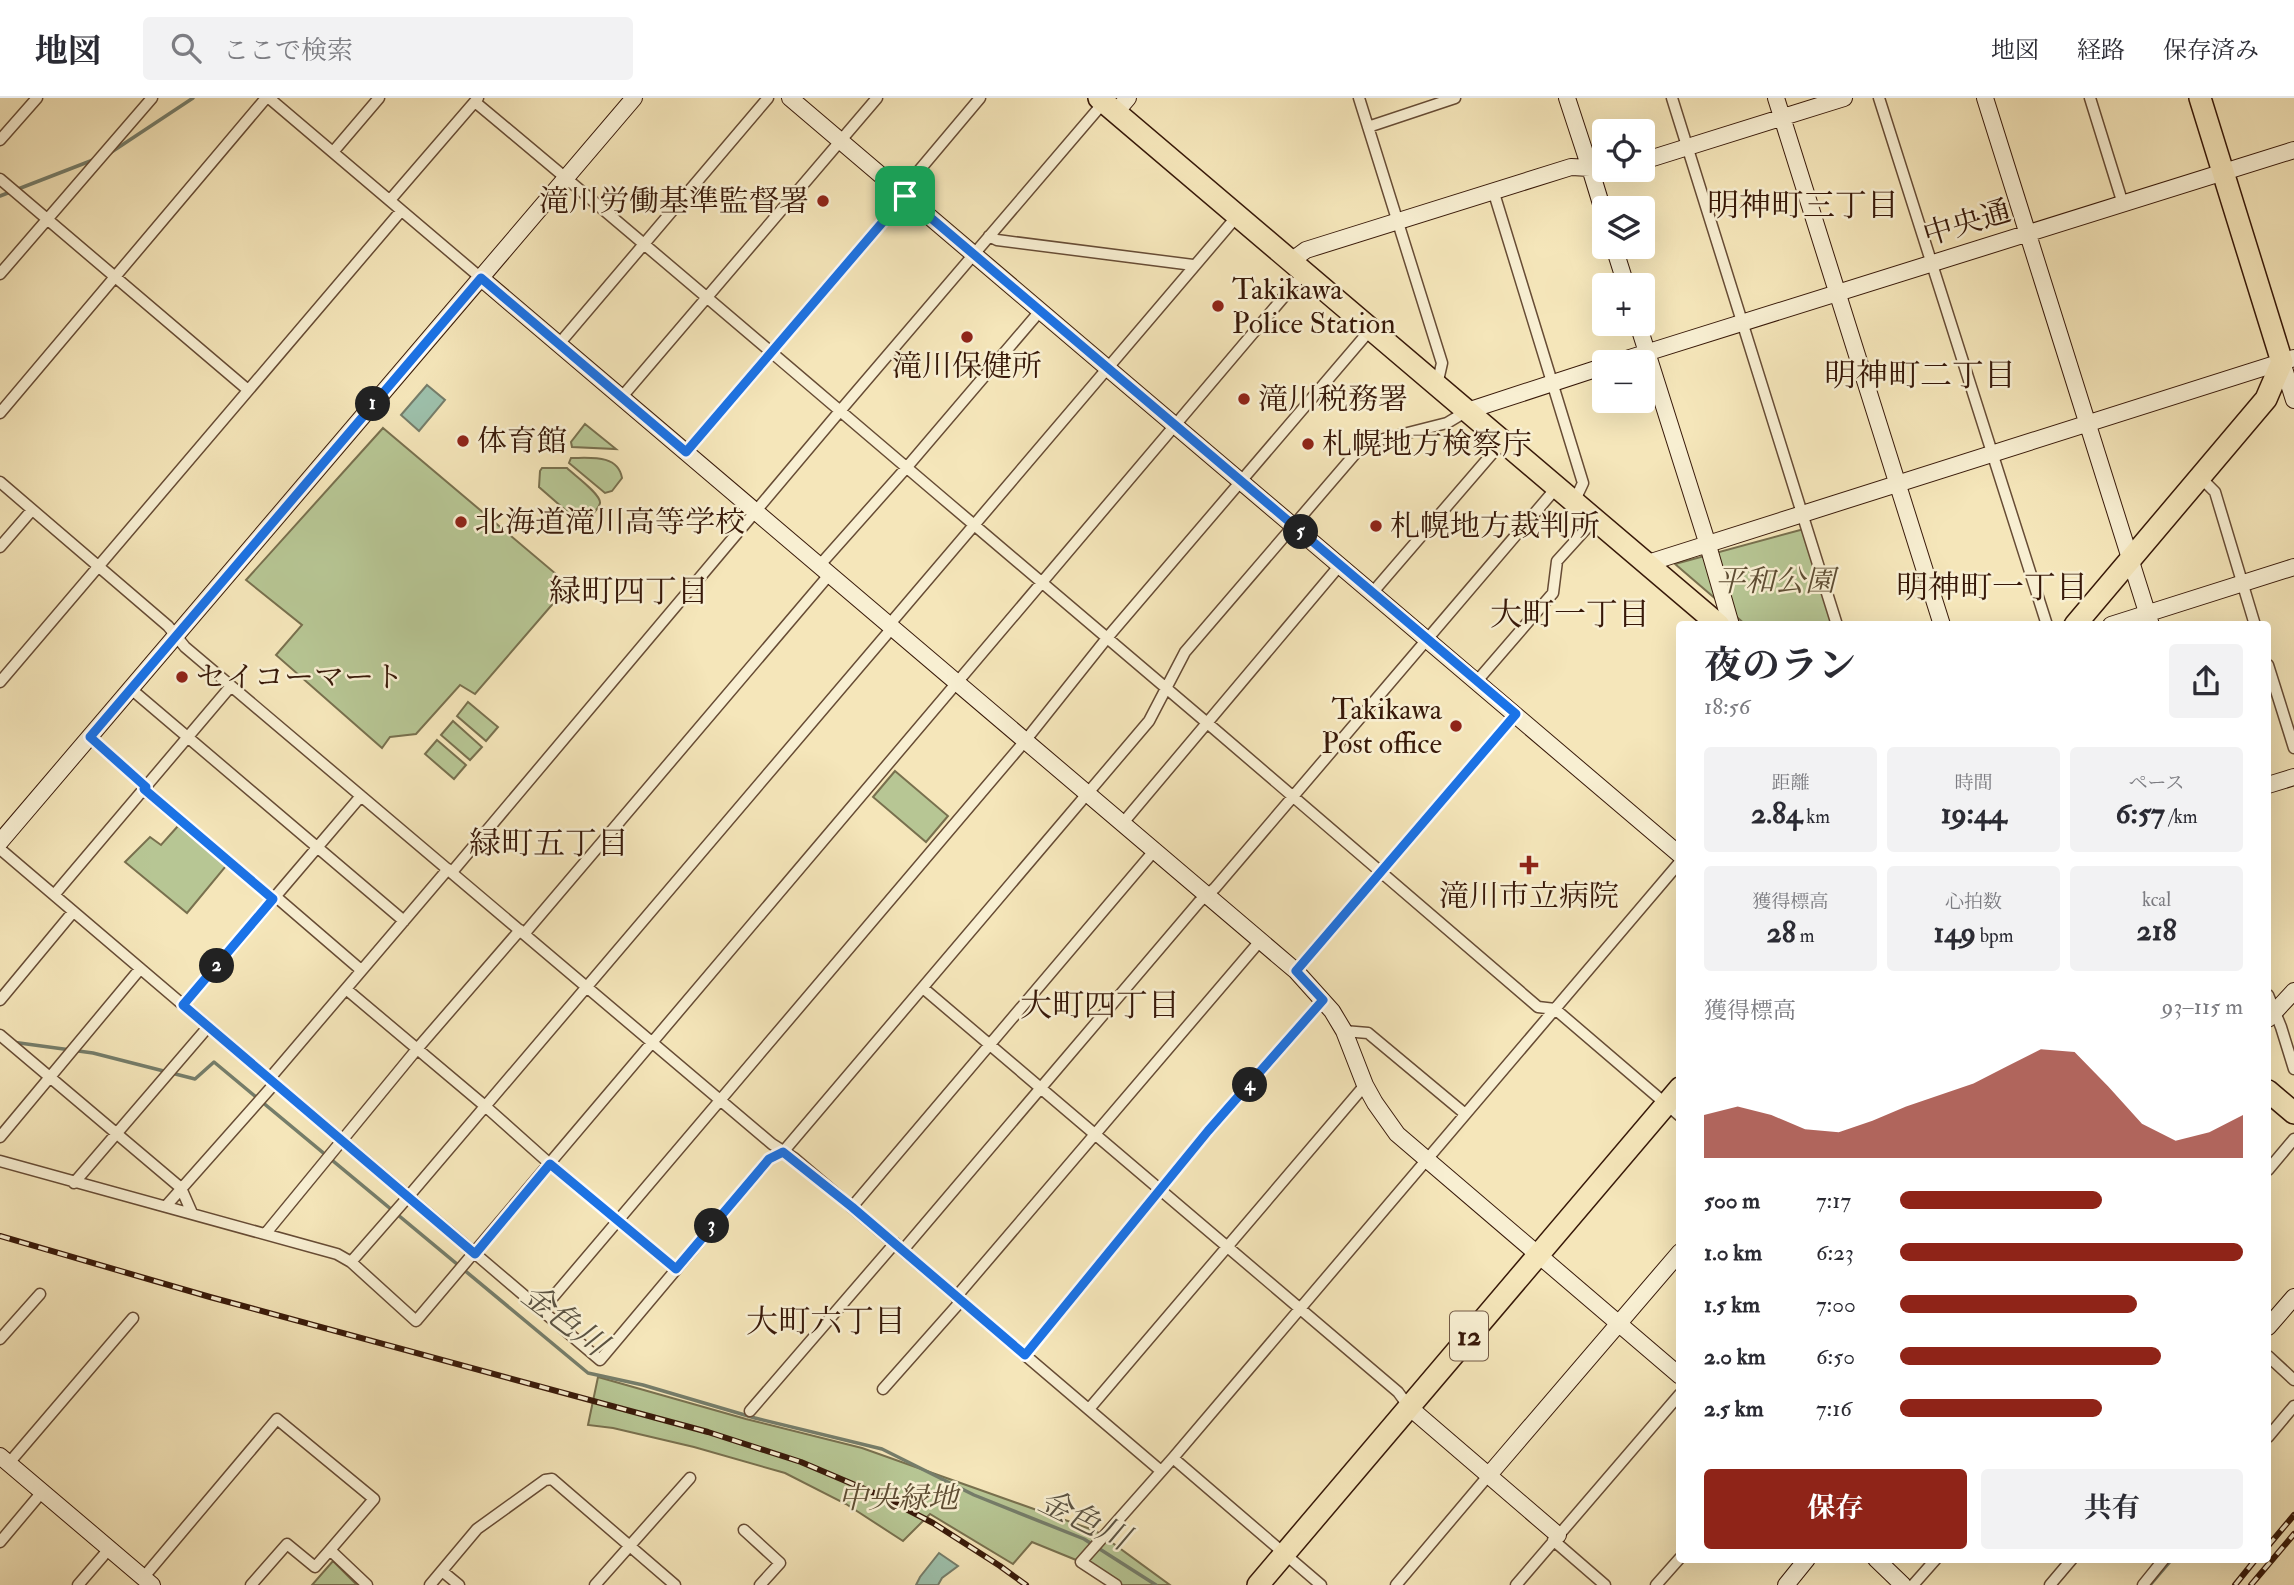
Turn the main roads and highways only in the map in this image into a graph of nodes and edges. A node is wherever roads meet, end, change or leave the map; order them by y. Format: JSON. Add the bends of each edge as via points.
{"nodes":[{"id":1,"x":2200,"y":98,"type":"edge"},
{"id":2,"x":1112,"y":102,"type":"edge"},
{"id":3,"x":2288,"y":360,"type":"edge"},
{"id":4,"x":1714,"y":621,"type":"edge"},
{"id":5,"x":2077,"y":621,"type":"edge"},
{"id":6,"x":2271,"y":1094,"type":"edge"},
{"id":7,"x":1673,"y":1110,"type":"edge"},
{"id":8,"x":2294,"y":1113,"type":"edge"},
{"id":9,"x":1258,"y":1585,"type":"edge"}],
"edges":[{"from":1,"to":3,"type":"highway"},
{"from":2,"to":4,"type":"highway","via":[[1297,267]]},
{"from":3,"to":5,"type":"highway","via":[[2266,399]]},
{"from":6,"to":8,"type":"highway"},
{"from":7,"to":9,"type":"highway","number":"12","via":[[1538,1256]]}]}
